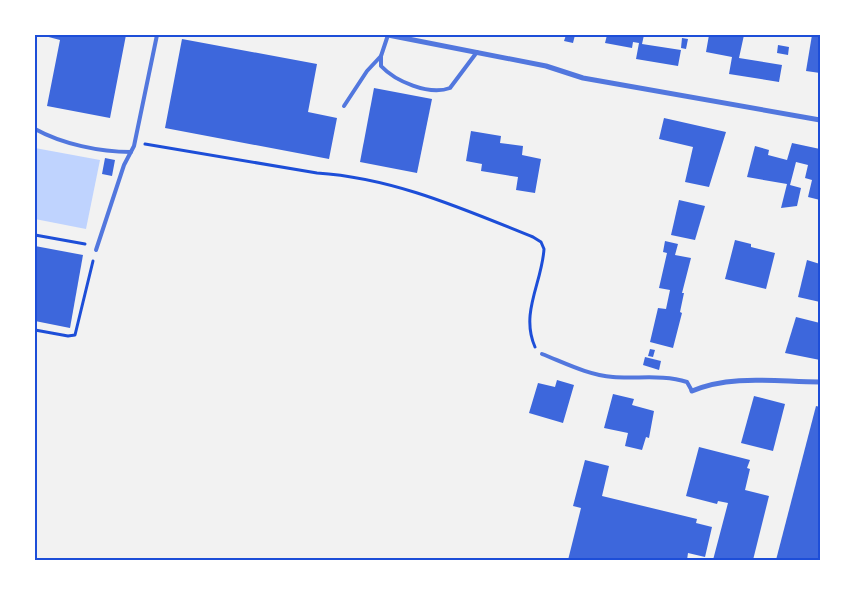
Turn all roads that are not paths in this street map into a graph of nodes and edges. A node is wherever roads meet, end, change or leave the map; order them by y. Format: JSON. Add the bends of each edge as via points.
{"nodes":[{"id":1,"x":157,"y":35,"type":"edge"},
{"id":2,"x":388,"y":35,"type":"edge"},
{"id":3,"x":477,"y":52,"type":"junction"},
{"id":4,"x":381,"y":56,"type":"junction"},
{"id":5,"x":344,"y":106,"type":"dead end"},
{"id":6,"x":820,"y":120,"type":"edge"},
{"id":7,"x":35,"y":129,"type":"edge"},
{"id":8,"x":132,"y":152,"type":"junction"},
{"id":9,"x":96,"y":250,"type":"road end"},
{"id":10,"x":542,"y":354,"type":"road end"},
{"id":11,"x":820,"y":382,"type":"edge"},
{"id":12,"x":692,"y":391,"type":"joint"}],
"edges":[{"from":1,"to":8,"type":"lane"},
{"from":2,"to":3,"type":"street"},
{"from":2,"to":4,"type":"lane"},
{"from":3,"to":4,"type":"lane","via":[[450,88],[433,91],[389,74],[381,66]]},
{"from":3,"to":6,"type":"street","via":[[546,66],[583,78]]},
{"from":4,"to":5,"type":"lane"},
{"from":7,"to":8,"type":"lane","via":[[65,141]]},
{"from":8,"to":9,"type":"lane","via":[[119,178]]},
{"from":10,"to":12,"type":"lane","via":[[588,372],[612,377],[676,378],[687,382]]},
{"from":11,"to":12,"type":"street","via":[[726,381]]}]}
